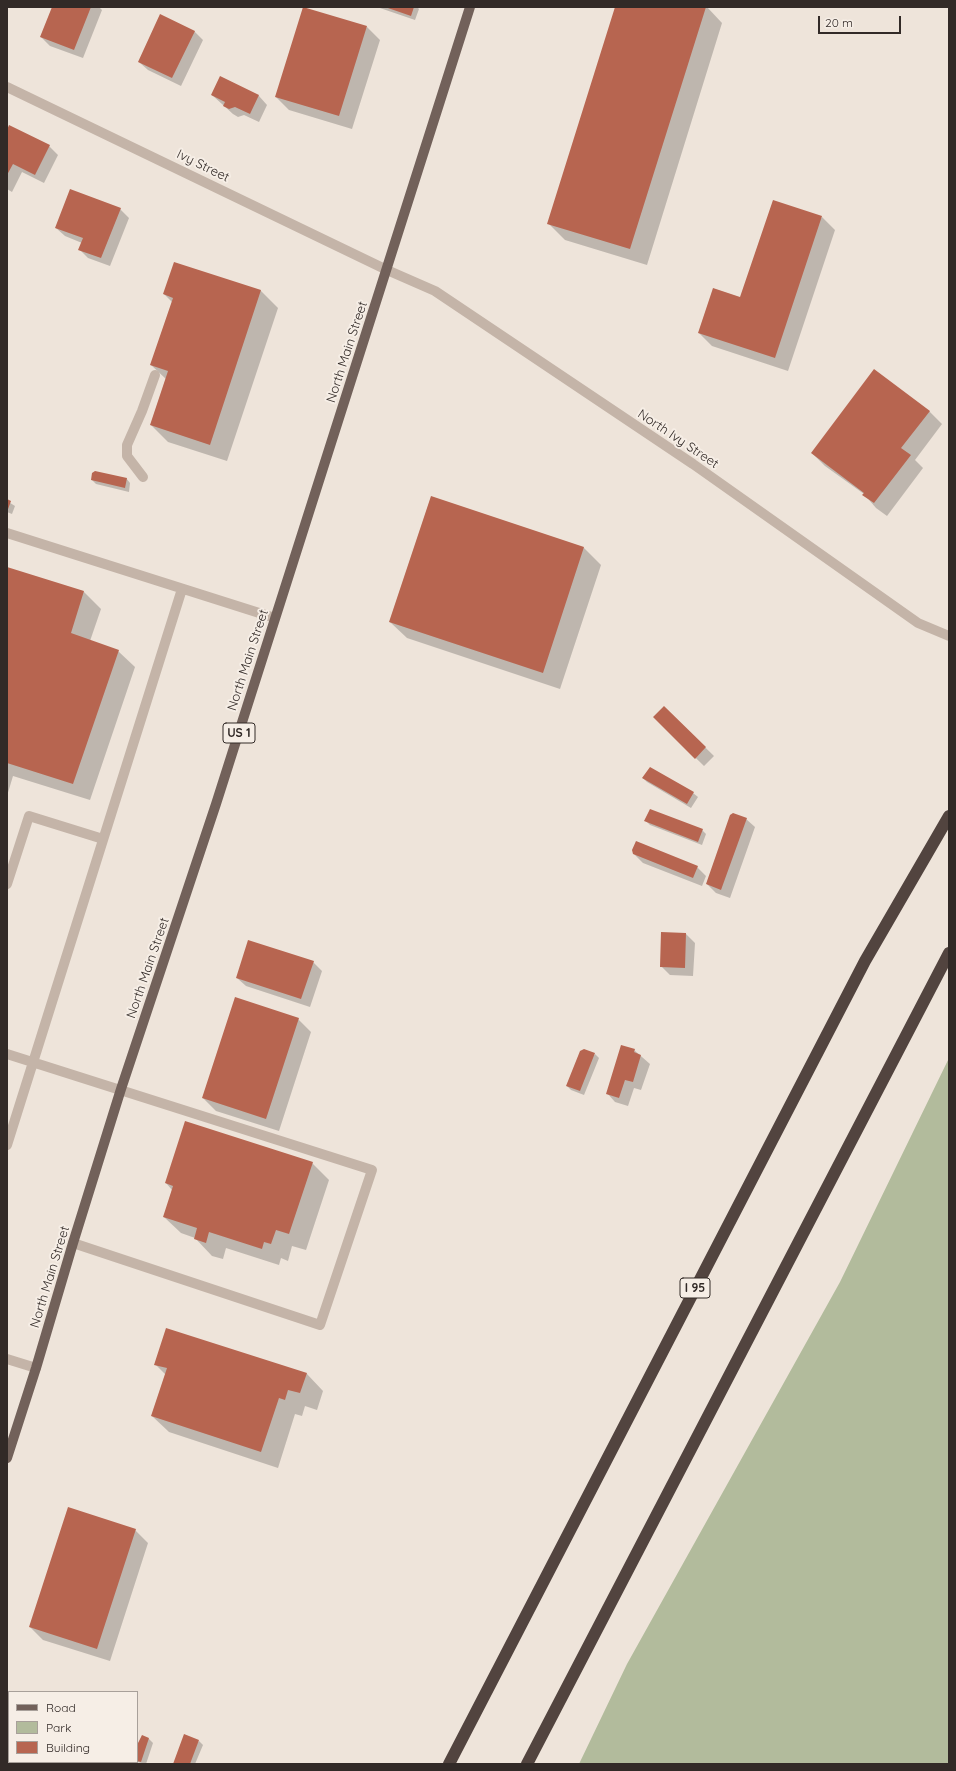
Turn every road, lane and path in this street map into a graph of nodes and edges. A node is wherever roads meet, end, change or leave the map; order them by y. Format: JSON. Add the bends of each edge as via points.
{"nodes":[{"id":1,"x":470,"y":7,"type":"edge"},
{"id":2,"x":7,"y":86,"type":"edge"},
{"id":3,"x":387,"y":270,"type":"junction"},
{"id":4,"x":155,"y":375,"type":"dead end"},
{"id":5,"x":143,"y":476,"type":"dead end"},
{"id":6,"x":7,"y":533,"type":"edge"},
{"id":7,"x":182,"y":589,"type":"junction"},
{"id":8,"x":275,"y":618,"type":"junction"},
{"id":9,"x":949,"y":636,"type":"edge"},
{"id":10,"x":949,"y":816,"type":"edge"},
{"id":11,"x":103,"y":840,"type":"junction"},
{"id":12,"x":7,"y":884,"type":"edge"},
{"id":13,"x":949,"y":953,"type":"edge"},
{"id":14,"x":7,"y":1054,"type":"edge"},
{"id":15,"x":32,"y":1062,"type":"junction"},
{"id":16,"x":121,"y":1089,"type":"junction"},
{"id":17,"x":7,"y":1145,"type":"edge"},
{"id":18,"x":73,"y":1243,"type":"junction"},
{"id":19,"x":7,"y":1359,"type":"edge"},
{"id":20,"x":36,"y":1368,"type":"junction"},
{"id":21,"x":7,"y":1458,"type":"edge"},
{"id":22,"x":448,"y":1764,"type":"edge"},
{"id":23,"x":527,"y":1764,"type":"edge"}],
"edges":[{"from":1,"to":3,"type":"main road","name":"North Main Street","number":"US 1"},
{"from":2,"to":3,"type":"street","name":"Ivy Street"},
{"from":3,"to":8,"type":"main road","name":"North Main Street","number":"US 1"},
{"from":3,"to":9,"type":"street","name":"North Ivy Street","via":[[435,291],[693,464],[918,623]]},
{"from":4,"to":5,"type":"street","via":[[126,445],[127,456]]},
{"from":6,"to":7,"type":"street"},
{"from":7,"to":8,"type":"street"},
{"from":7,"to":11,"type":"street"},
{"from":8,"to":16,"type":"main road","name":"North Main Street","number":"US 1"},
{"from":10,"to":22,"type":"highway","number":"I 95","via":[[862,968]]},
{"from":11,"to":12,"type":"street","via":[[29,816]]},
{"from":11,"to":15,"type":"street"},
{"from":13,"to":23,"type":"highway"},
{"from":14,"to":15,"type":"street"},
{"from":15,"to":16,"type":"street"},
{"from":15,"to":17,"type":"street"},
{"from":16,"to":18,"type":"main road","name":"North Main Street","number":"US 1"},
{"from":16,"to":18,"type":"street","via":[[372,1170],[320,1325]]},
{"from":18,"to":20,"type":"main road","name":"North Main Street","number":"US 1"},
{"from":19,"to":20,"type":"street"},
{"from":20,"to":21,"type":"main road","name":"North Main Street","number":"US 1"}]}
